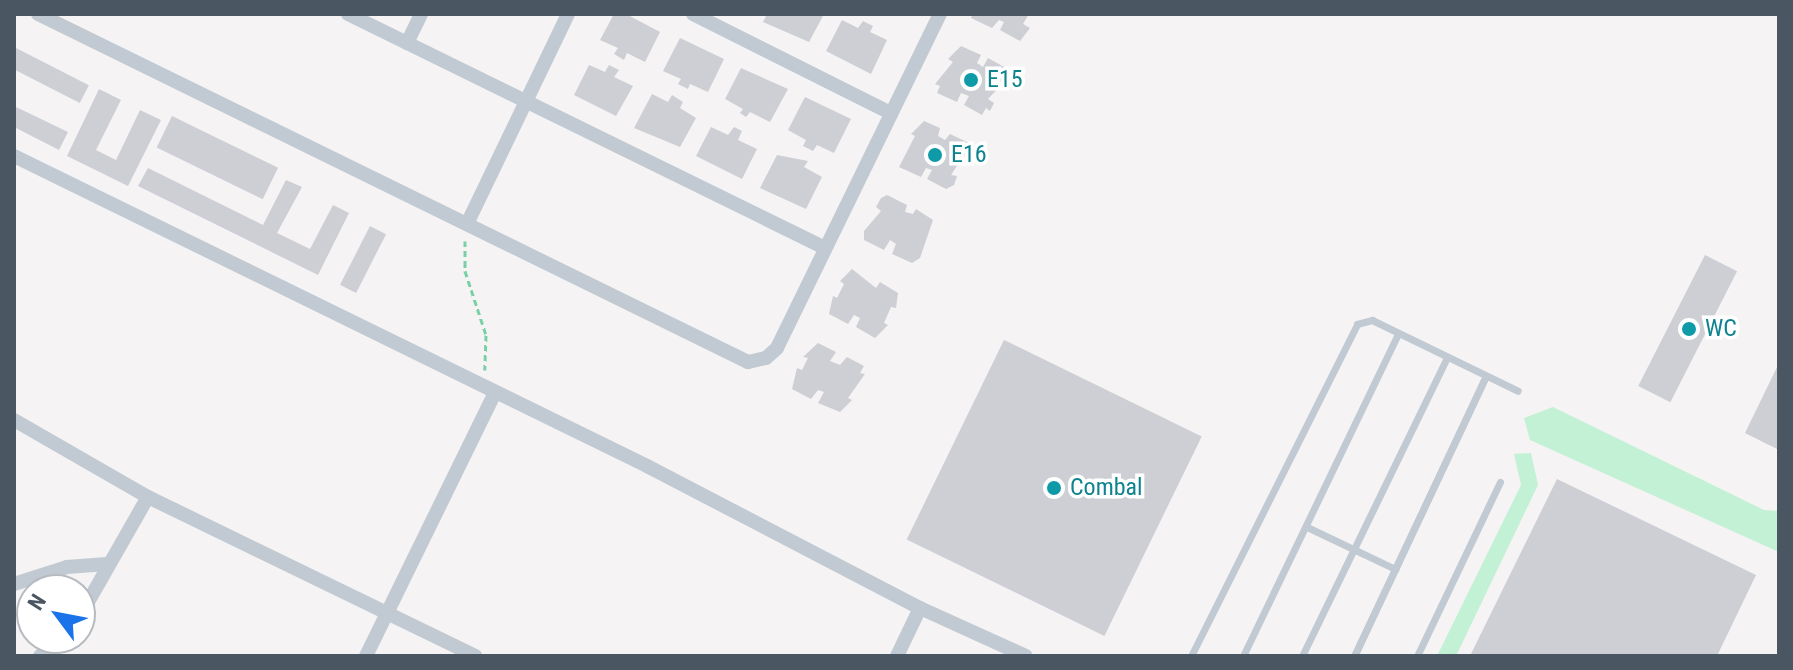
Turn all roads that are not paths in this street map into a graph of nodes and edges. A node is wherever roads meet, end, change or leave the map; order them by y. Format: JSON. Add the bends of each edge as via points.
{"nodes":[{"id":1,"x":38,"y":14,"type":"edge"},
{"id":2,"x":348,"y":14,"type":"edge"},
{"id":3,"x":421,"y":14,"type":"edge"},
{"id":4,"x":568,"y":14,"type":"edge"},
{"id":5,"x":693,"y":14,"type":"edge"},
{"id":6,"x":940,"y":14,"type":"edge"},
{"id":7,"x":407,"y":43,"type":"junction"},
{"id":8,"x":526,"y":100,"type":"junction"},
{"id":9,"x":891,"y":113,"type":"junction"},
{"id":10,"x":14,"y":156,"type":"edge"},
{"id":11,"x":467,"y":224,"type":"junction"},
{"id":12,"x":825,"y":248,"type":"junction"},
{"id":13,"x":1398,"y":334,"type":"junction"},
{"id":14,"x":1447,"y":358,"type":"junction"},
{"id":15,"x":1486,"y":376,"type":"junction"},
{"id":16,"x":1518,"y":391,"type":"dead end"},
{"id":17,"x":488,"y":392,"type":"junction"},
{"id":18,"x":14,"y":420,"type":"edge"},
{"id":19,"x":1500,"y":482,"type":"dead end"},
{"id":20,"x":148,"y":497,"type":"junction"},
{"id":21,"x":1307,"y":527,"type":"junction"},
{"id":22,"x":1352,"y":549,"type":"junction"},
{"id":23,"x":107,"y":564,"type":"junction"},
{"id":24,"x":1395,"y":569,"type":"junction"},
{"id":25,"x":14,"y":584,"type":"edge"},
{"id":26,"x":96,"y":585,"type":"edge"},
{"id":27,"x":920,"y":608,"type":"junction"},
{"id":28,"x":387,"y":613,"type":"junction"},
{"id":29,"x":366,"y":656,"type":"edge"},
{"id":30,"x":475,"y":656,"type":"edge"},
{"id":31,"x":897,"y":656,"type":"edge"},
{"id":32,"x":1026,"y":656,"type":"edge"},
{"id":33,"x":1192,"y":656,"type":"edge"},
{"id":34,"x":1243,"y":656,"type":"edge"},
{"id":35,"x":1302,"y":656,"type":"edge"},
{"id":36,"x":1417,"y":656,"type":"edge"}],
"edges":[{"from":1,"to":11,"type":"street"},
{"from":2,"to":7,"type":"street"},
{"from":3,"to":7,"type":"street"},
{"from":4,"to":8,"type":"street"},
{"from":5,"to":9,"type":"street"},
{"from":6,"to":9,"type":"street"},
{"from":7,"to":8,"type":"street"},
{"from":8,"to":11,"type":"street"},
{"from":8,"to":12,"type":"street"},
{"from":9,"to":12,"type":"street"},
{"from":10,"to":17,"type":"street"},
{"from":11,"to":12,"type":"street","via":[[748,362],[766,358],[777,348]]},
{"from":13,"to":14,"type":"lane"},
{"from":13,"to":21,"type":"lane"},
{"from":13,"to":33,"type":"lane","via":[[1372,320],[1357,324]]},
{"from":14,"to":15,"type":"lane"},
{"from":14,"to":22,"type":"lane"},
{"from":15,"to":16,"type":"lane"},
{"from":15,"to":24,"type":"lane"},
{"from":15,"to":24,"type":"lane","via":[[1354,656]]},
{"from":17,"to":27,"type":"street","via":[[647,466]]},
{"from":17,"to":28,"type":"street"},
{"from":18,"to":20,"type":"street"},
{"from":19,"to":36,"type":"lane"},
{"from":20,"to":23,"type":"street"},
{"from":20,"to":28,"type":"street"},
{"from":21,"to":22,"type":"lane"},
{"from":21,"to":34,"type":"lane"},
{"from":22,"to":24,"type":"lane"},
{"from":22,"to":35,"type":"lane"},
{"from":23,"to":25,"type":"street","via":[[82,563]]},
{"from":23,"to":26,"type":"street"},
{"from":27,"to":31,"type":"street"},
{"from":27,"to":32,"type":"street"},
{"from":28,"to":29,"type":"street"},
{"from":28,"to":30,"type":"street"}]}
